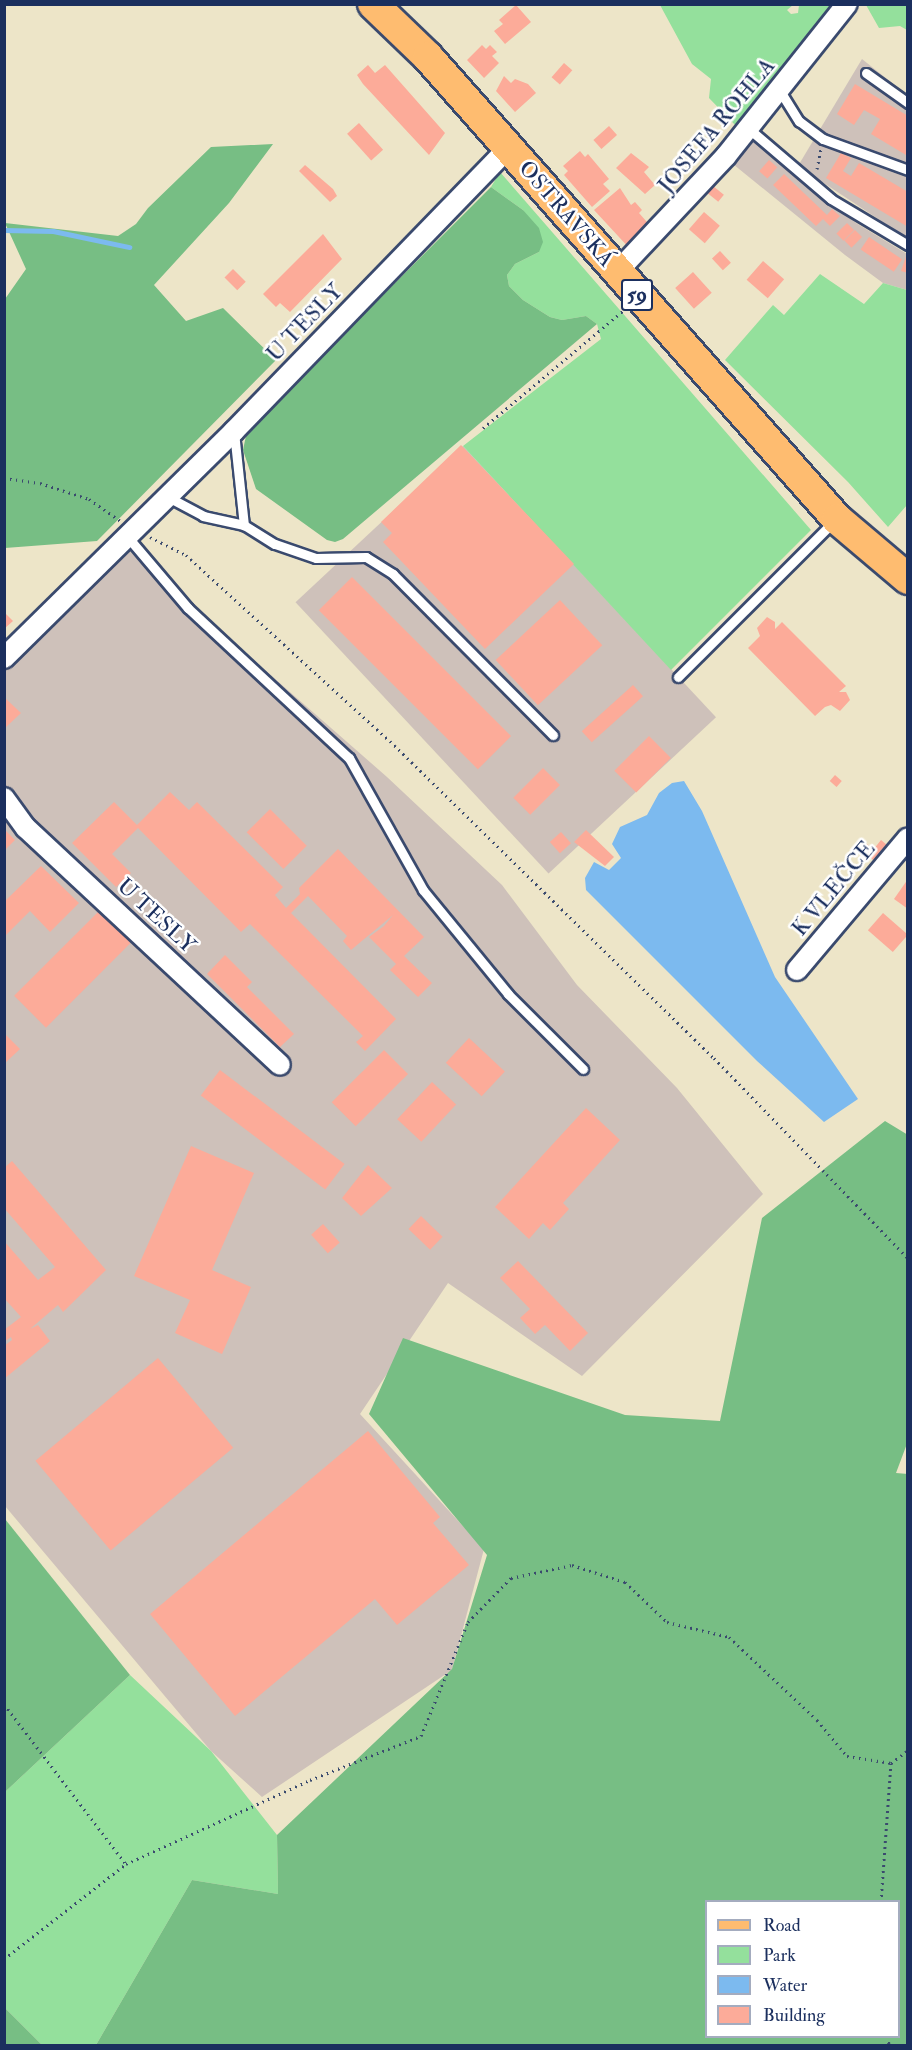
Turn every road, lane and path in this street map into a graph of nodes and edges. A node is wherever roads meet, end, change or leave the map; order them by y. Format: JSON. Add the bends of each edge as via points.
{"nodes":[{"id":1,"x":373,"y":4,"type":"edge"},
{"id":2,"x":847,"y":4,"type":"edge"},
{"id":3,"x":866,"y":73,"type":"dead end"},
{"id":4,"x":780,"y":91,"type":"junction"},
{"id":5,"x":908,"y":103,"type":"edge"},
{"id":6,"x":747,"y":128,"type":"junction"},
{"id":7,"x":823,"y":139,"type":"junction"},
{"id":8,"x":509,"y":147,"type":"junction"},
{"id":9,"x":908,"y":170,"type":"edge"},
{"id":10,"x":814,"y":183,"type":"junction"},
{"id":11,"x":908,"y":245,"type":"edge"},
{"id":12,"x":617,"y":272,"type":"junction"},
{"id":13,"x":639,"y":297,"type":"junction"},
{"id":14,"x":483,"y":428,"type":"dead end"},
{"id":15,"x":234,"y":431,"type":"junction"},
{"id":16,"x":4,"y":478,"type":"edge"},
{"id":17,"x":168,"y":497,"type":"junction"},
{"id":18,"x":837,"y":519,"type":"junction"},
{"id":19,"x":244,"y":525,"type":"junction"},
{"id":20,"x":129,"y":532,"type":"junction"},
{"id":21,"x":908,"y":579,"type":"edge"},
{"id":22,"x":4,"y":658,"type":"edge"},
{"id":23,"x":678,"y":677,"type":"dead end"},
{"id":24,"x":553,"y":735,"type":"dead end"},
{"id":25,"x":4,"y":798,"type":"edge"},
{"id":26,"x":908,"y":838,"type":"edge"},
{"id":27,"x":797,"y":970,"type":"dead end"},
{"id":28,"x":280,"y":1065,"type":"dead end"},
{"id":29,"x":583,"y":1069,"type":"dead end"},
{"id":30,"x":908,"y":1258,"type":"edge"},
{"id":31,"x":4,"y":1704,"type":"edge"},
{"id":32,"x":908,"y":1750,"type":"edge"},
{"id":33,"x":891,"y":1764,"type":"junction"},
{"id":34,"x":126,"y":1864,"type":"junction"},
{"id":35,"x":881,"y":1900,"type":"edge"},
{"id":36,"x":4,"y":1959,"type":"edge"}],
"edges":[{"from":1,"to":8,"type":"main road","name":"OSTRAVSKÁ","number":"59","via":[[428,57]]},
{"from":2,"to":4,"type":"street","name":"JOSEFA ROHLA"},
{"from":3,"to":5,"type":"lane"},
{"from":4,"to":6,"type":"street","name":"JOSEFA ROHLA"},
{"from":4,"to":7,"type":"lane","via":[[799,121]]},
{"from":6,"to":10,"type":"lane"},
{"from":6,"to":12,"type":"street","name":"JOSEFA ROHLA","via":[[726,156]]},
{"from":7,"to":9,"type":"lane"},
{"from":7,"to":10,"type":"path"},
{"from":8,"to":12,"type":"main road","name":"OSTRAVSKÁ","number":"59"},
{"from":8,"to":15,"type":"street","name":"U TESLY"},
{"from":10,"to":11,"type":"lane","via":[[831,199]]},
{"from":12,"to":13,"type":"main road","name":"OSTRAVSKÁ","number":"59"},
{"from":13,"to":14,"type":"path"},
{"from":13,"to":18,"type":"main road","name":"OSTRAVSKÁ","number":"59"},
{"from":15,"to":17,"type":"street","name":"U TESLY"},
{"from":15,"to":19,"type":"lane"},
{"from":16,"to":20,"type":"path","via":[[40,483],[89,499]]},
{"from":17,"to":19,"type":"lane","via":[[202,516]]},
{"from":17,"to":20,"type":"street","name":"U TESLY"},
{"from":18,"to":21,"type":"main road","name":"OSTRAVSKÁ","number":"59"},
{"from":18,"to":23,"type":"lane"},
{"from":19,"to":24,"type":"lane","via":[[275,544],[316,558],[366,557],[393,574]]},
{"from":20,"to":22,"type":"street","name":"U TESLY"},
{"from":20,"to":29,"type":"lane","via":[[188,608],[348,758],[423,890],[508,994]]},
{"from":20,"to":30,"type":"path","via":[[186,555],[390,741],[714,1058]]},
{"from":25,"to":28,"type":"street","name":"U TESLY","via":[[26,828]]},
{"from":26,"to":27,"type":"street","name":"K VLEČCE"},
{"from":31,"to":34,"type":"path"},
{"from":32,"to":33,"type":"path"},
{"from":33,"to":34,"type":"path","via":[[847,1756],[817,1720],[729,1637],[667,1622],[625,1582],[572,1564],[510,1578],[468,1622],[421,1736],[310,1780]]},
{"from":33,"to":35,"type":"path"},
{"from":34,"to":36,"type":"path"}]}
